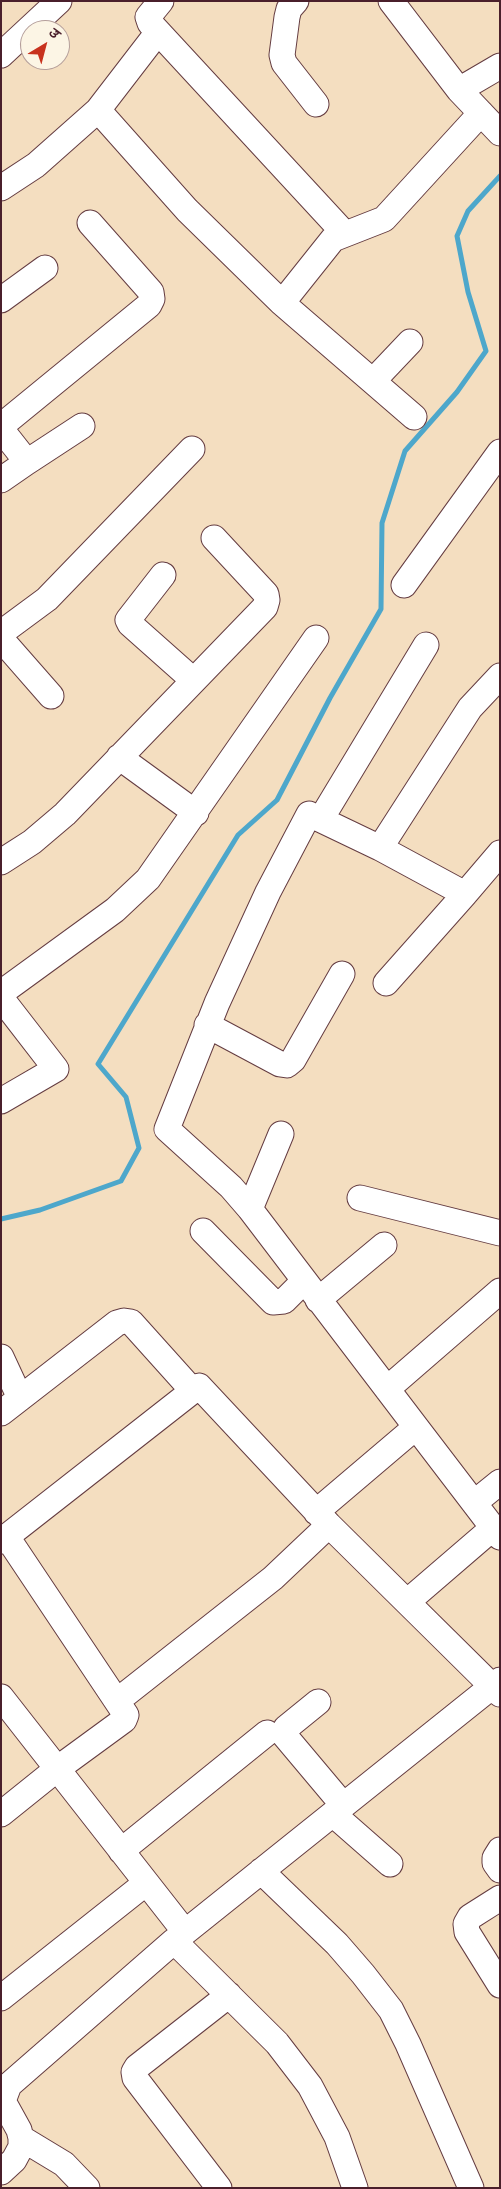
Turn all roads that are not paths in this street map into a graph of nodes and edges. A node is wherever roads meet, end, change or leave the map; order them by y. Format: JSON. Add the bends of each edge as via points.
{"nodes":[{"id":1,"x":59,"y":1,"type":"edge"},
{"id":2,"x":161,"y":1,"type":"edge"},
{"id":3,"x":296,"y":1,"type":"edge"},
{"id":4,"x":393,"y":2,"type":"edge"},
{"id":5,"x":158,"y":32,"type":"junction"},
{"id":6,"x":1,"y":55,"type":"edge"},
{"id":7,"x":500,"y":66,"type":"edge"},
{"id":8,"x":459,"y":90,"type":"junction"},
{"id":9,"x":316,"y":104,"type":"dead end"},
{"id":10,"x":98,"y":110,"type":"junction"},
{"id":11,"x":481,"y":113,"type":"junction"},
{"id":12,"x":500,"y":133,"type":"edge"},
{"id":13,"x":1,"y":188,"type":"edge"},
{"id":14,"x":90,"y":223,"type":"dead end"},
{"id":15,"x":345,"y":234,"type":"junction"},
{"id":16,"x":45,"y":268,"type":"dead end"},
{"id":17,"x":5,"y":289,"type":"edge"},
{"id":18,"x":282,"y":303,"type":"junction"},
{"id":19,"x":410,"y":342,"type":"dead end"},
{"id":20,"x":373,"y":382,"type":"junction"},
{"id":21,"x":414,"y":417,"type":"dead end"},
{"id":22,"x":82,"y":426,"type":"dead end"},
{"id":23,"x":1,"y":428,"type":"edge"},
{"id":24,"x":192,"y":449,"type":"dead end"},
{"id":25,"x":500,"y":452,"type":"edge"},
{"id":26,"x":27,"y":462,"type":"junction"},
{"id":27,"x":1,"y":480,"type":"edge"},
{"id":28,"x":214,"y":538,"type":"dead end"},
{"id":29,"x":163,"y":575,"type":"dead end"},
{"id":30,"x":404,"y":585,"type":"dead end"},
{"id":31,"x":1,"y":633,"type":"edge"},
{"id":32,"x":316,"y":638,"type":"dead end"},
{"id":33,"x":1,"y":639,"type":"edge"},
{"id":34,"x":426,"y":645,"type":"dead end"},
{"id":35,"x":500,"y":676,"type":"edge"},
{"id":36,"x":193,"y":680,"type":"junction"},
{"id":37,"x":50,"y":696,"type":"dead end"},
{"id":38,"x":119,"y":757,"type":"junction"},
{"id":39,"x":196,"y":813,"type":"junction"},
{"id":40,"x":320,"y":819,"type":"junction"},
{"id":41,"x":380,"y":848,"type":"junction"},
{"id":42,"x":500,"y":853,"type":"edge"},
{"id":43,"x":1,"y":862,"type":"edge"},
{"id":44,"x":465,"y":894,"type":"junction"},
{"id":45,"x":342,"y":974,"type":"dead end"},
{"id":46,"x":386,"y":983,"type":"dead end"},
{"id":47,"x":1,"y":993,"type":"edge"},
{"id":48,"x":1,"y":998,"type":"edge"},
{"id":49,"x":207,"y":1025,"type":"junction"},
{"id":50,"x":1,"y":1101,"type":"edge"},
{"id":51,"x":282,"y":1134,"type":"dead end"},
{"id":52,"x":360,"y":1198,"type":"dead end"},
{"id":53,"x":250,"y":1209,"type":"junction"},
{"id":54,"x":203,"y":1231,"type":"dead end"},
{"id":55,"x":500,"y":1233,"type":"edge"},
{"id":56,"x":384,"y":1245,"type":"dead end"},
{"id":57,"x":311,"y":1290,"type":"junction"},
{"id":58,"x":500,"y":1291,"type":"edge"},
{"id":59,"x":1,"y":1357,"type":"edge"},
{"id":60,"x":193,"y":1390,"type":"junction"},
{"id":61,"x":387,"y":1390,"type":"junction"},
{"id":62,"x":11,"y":1406,"type":"edge"},
{"id":63,"x":416,"y":1427,"type":"junction"},
{"id":64,"x":500,"y":1482,"type":"edge"},
{"id":65,"x":474,"y":1503,"type":"junction"},
{"id":66,"x":323,"y":1518,"type":"junction"},
{"id":67,"x":496,"y":1532,"type":"edge"},
{"id":68,"x":4,"y":1539,"type":"edge"},
{"id":69,"x":407,"y":1602,"type":"junction"},
{"id":70,"x":497,"y":1686,"type":"edge"},
{"id":71,"x":117,"y":1701,"type":"junction"},
{"id":72,"x":318,"y":1702,"type":"dead end"},
{"id":73,"x":3,"y":1703,"type":"edge"},
{"id":74,"x":267,"y":1733,"type":"dead end"},
{"id":75,"x":57,"y":1769,"type":"junction"},
{"id":76,"x":338,"y":1810,"type":"junction"},
{"id":77,"x":1,"y":1814,"type":"edge"},
{"id":78,"x":500,"y":1850,"type":"edge"},
{"id":79,"x":121,"y":1851,"type":"junction"},
{"id":80,"x":390,"y":1864,"type":"dead end"},
{"id":81,"x":500,"y":1870,"type":"edge"},
{"id":82,"x":261,"y":1871,"type":"junction"},
{"id":83,"x":146,"y":1883,"type":"junction"},
{"id":84,"x":500,"y":1898,"type":"edge"},
{"id":85,"x":180,"y":1937,"type":"junction"},
{"id":86,"x":500,"y":1985,"type":"edge"},
{"id":87,"x":229,"y":1995,"type":"junction"},
{"id":88,"x":1,"y":1998,"type":"edge"},
{"id":89,"x":21,"y":2138,"type":"junction"},
{"id":90,"x":1,"y":2172,"type":"edge"},
{"id":91,"x":87,"y":2188,"type":"edge"},
{"id":92,"x":219,"y":2188,"type":"edge"},
{"id":93,"x":355,"y":2188,"type":"edge"},
{"id":94,"x":471,"y":2188,"type":"edge"}],
"edges":[{"from":1,"to":6,"type":"street"},
{"from":2,"to":5,"type":"street","via":[[148,17]]},
{"from":3,"to":9,"type":"street","via":[[289,9],[282,55],[284,63]]},
{"from":4,"to":8,"type":"street"},
{"from":5,"to":10,"type":"street"},
{"from":5,"to":15,"type":"street"},
{"from":7,"to":8,"type":"street"},
{"from":8,"to":11,"type":"street"},
{"from":10,"to":13,"type":"street","via":[[36,165]]},
{"from":10,"to":18,"type":"street","via":[[187,210]]},
{"from":11,"to":12,"type":"street"},
{"from":11,"to":15,"type":"street","via":[[384,219],[378,224]]},
{"from":14,"to":23,"type":"street","via":[[151,292],[152,299]]},
{"from":15,"to":18,"type":"street","via":[[333,239]]},
{"from":16,"to":17,"type":"street"},
{"from":18,"to":20,"type":"street"},
{"from":19,"to":20,"type":"street"},
{"from":20,"to":21,"type":"street"},
{"from":22,"to":26,"type":"street"},
{"from":23,"to":26,"type":"street"},
{"from":24,"to":31,"type":"street","via":[[47,599]]},
{"from":25,"to":30,"type":"street"},
{"from":26,"to":27,"type":"street"},
{"from":28,"to":36,"type":"street","via":[[266,594],[266,607]]},
{"from":29,"to":36,"type":"street","via":[[128,620]]},
{"from":32,"to":39,"type":"street"},
{"from":33,"to":37,"type":"street"},
{"from":34,"to":40,"type":"street"},
{"from":35,"to":41,"type":"street","via":[[470,708]]},
{"from":36,"to":38,"type":"street"},
{"from":38,"to":39,"type":"street"},
{"from":38,"to":43,"type":"street","via":[[65,814],[32,842]]},
{"from":39,"to":47,"type":"street","via":[[160,865],[134,894]]},
{"from":40,"to":41,"type":"street"},
{"from":40,"to":49,"type":"street","via":[[309,814],[268,892]]},
{"from":41,"to":44,"type":"street"},
{"from":42,"to":44,"type":"street"},
{"from":44,"to":46,"type":"street"},
{"from":45,"to":49,"type":"street","via":[[293,1060],[287,1065]]},
{"from":48,"to":50,"type":"street","via":[[56,1069]]},
{"from":49,"to":53,"type":"street","via":[[167,1129],[231,1187]]},
{"from":51,"to":53,"type":"street"},
{"from":52,"to":55,"type":"street"},
{"from":53,"to":57,"type":"street"},
{"from":54,"to":57,"type":"street","via":[[273,1302]]},
{"from":56,"to":57,"type":"street"},
{"from":57,"to":61,"type":"street"},
{"from":58,"to":61,"type":"street"},
{"from":59,"to":62,"type":"street"},
{"from":60,"to":62,"type":"street","via":[[131,1322],[124,1321],[117,1323]]},
{"from":60,"to":66,"type":"street","via":[[198,1386]]},
{"from":60,"to":68,"type":"street"},
{"from":61,"to":63,"type":"street"},
{"from":63,"to":65,"type":"street"},
{"from":63,"to":66,"type":"street"},
{"from":64,"to":65,"type":"street"},
{"from":65,"to":67,"type":"street"},
{"from":66,"to":69,"type":"street"},
{"from":66,"to":71,"type":"street","via":[[273,1578]]},
{"from":67,"to":69,"type":"street"},
{"from":68,"to":71,"type":"street"},
{"from":69,"to":70,"type":"street"},
{"from":70,"to":76,"type":"street"},
{"from":71,"to":75,"type":"street","via":[[125,1712],[124,1720]]},
{"from":72,"to":76,"type":"street","via":[[286,1728],[285,1736]]},
{"from":73,"to":75,"type":"street"},
{"from":74,"to":79,"type":"street"},
{"from":75,"to":77,"type":"street"},
{"from":75,"to":79,"type":"street"},
{"from":76,"to":80,"type":"street"},
{"from":76,"to":82,"type":"street"},
{"from":78,"to":81,"type":"street","via":[[495,1858]]},
{"from":79,"to":83,"type":"street"},
{"from":82,"to":85,"type":"street"},
{"from":82,"to":94,"type":"street","via":[[337,1944],[391,2010]]},
{"from":83,"to":85,"type":"street"},
{"from":83,"to":88,"type":"street"},
{"from":84,"to":86,"type":"street","via":[[470,1917],[466,1924],[467,1932]]},
{"from":85,"to":87,"type":"street"},
{"from":85,"to":89,"type":"street","via":[[9,2085],[3,2101]]},
{"from":87,"to":92,"type":"street","via":[[134,2072],[134,2078]]},
{"from":87,"to":93,"type":"street","via":[[277,2043],[310,2086],[338,2137]]},
{"from":89,"to":90,"type":"street","via":[[19,2154]]},
{"from":89,"to":91,"type":"street","via":[[64,2164]]}]}
